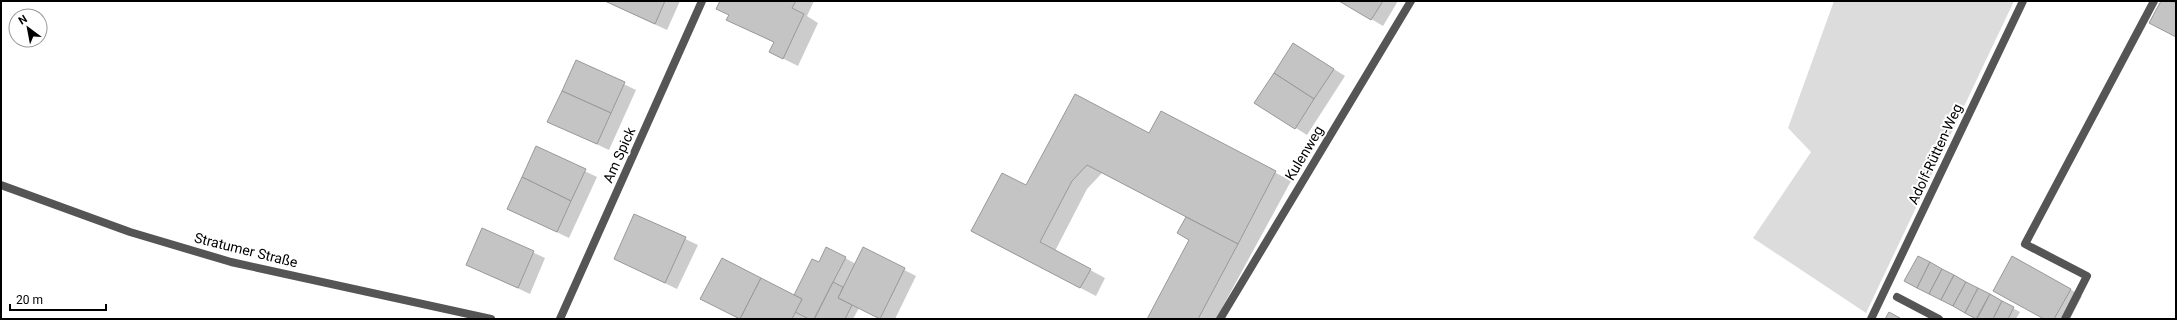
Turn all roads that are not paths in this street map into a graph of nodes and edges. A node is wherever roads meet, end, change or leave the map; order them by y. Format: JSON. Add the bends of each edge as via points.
{"nodes":[{"id":1,"x":702,"y":1,"type":"edge"},
{"id":2,"x":1411,"y":1,"type":"edge"},
{"id":3,"x":2023,"y":1,"type":"edge"},
{"id":4,"x":2154,"y":1,"type":"edge"},
{"id":5,"x":1,"y":185,"type":"edge"},
{"id":6,"x":1897,"y":296,"type":"dead end"},
{"id":7,"x":491,"y":319,"type":"edge"},
{"id":8,"x":560,"y":319,"type":"edge"},
{"id":9,"x":1220,"y":319,"type":"edge"},
{"id":10,"x":1871,"y":319,"type":"edge"},
{"id":11,"x":1939,"y":319,"type":"edge"},
{"id":12,"x":2065,"y":319,"type":"edge"}],
"edges":[{"from":1,"to":8,"type":"street","name":"Am Spick"},
{"from":2,"to":9,"type":"street","name":"Kulenweg"},
{"from":3,"to":10,"type":"street","name":"Adolf-Rütten-Weg"},
{"from":4,"to":12,"type":"street","via":[[2025,244],[2087,276]]},
{"from":5,"to":7,"type":"street","name":"Stratumer Straße","via":[[130,232],[231,262]]},
{"from":6,"to":11,"type":"street"}]}
